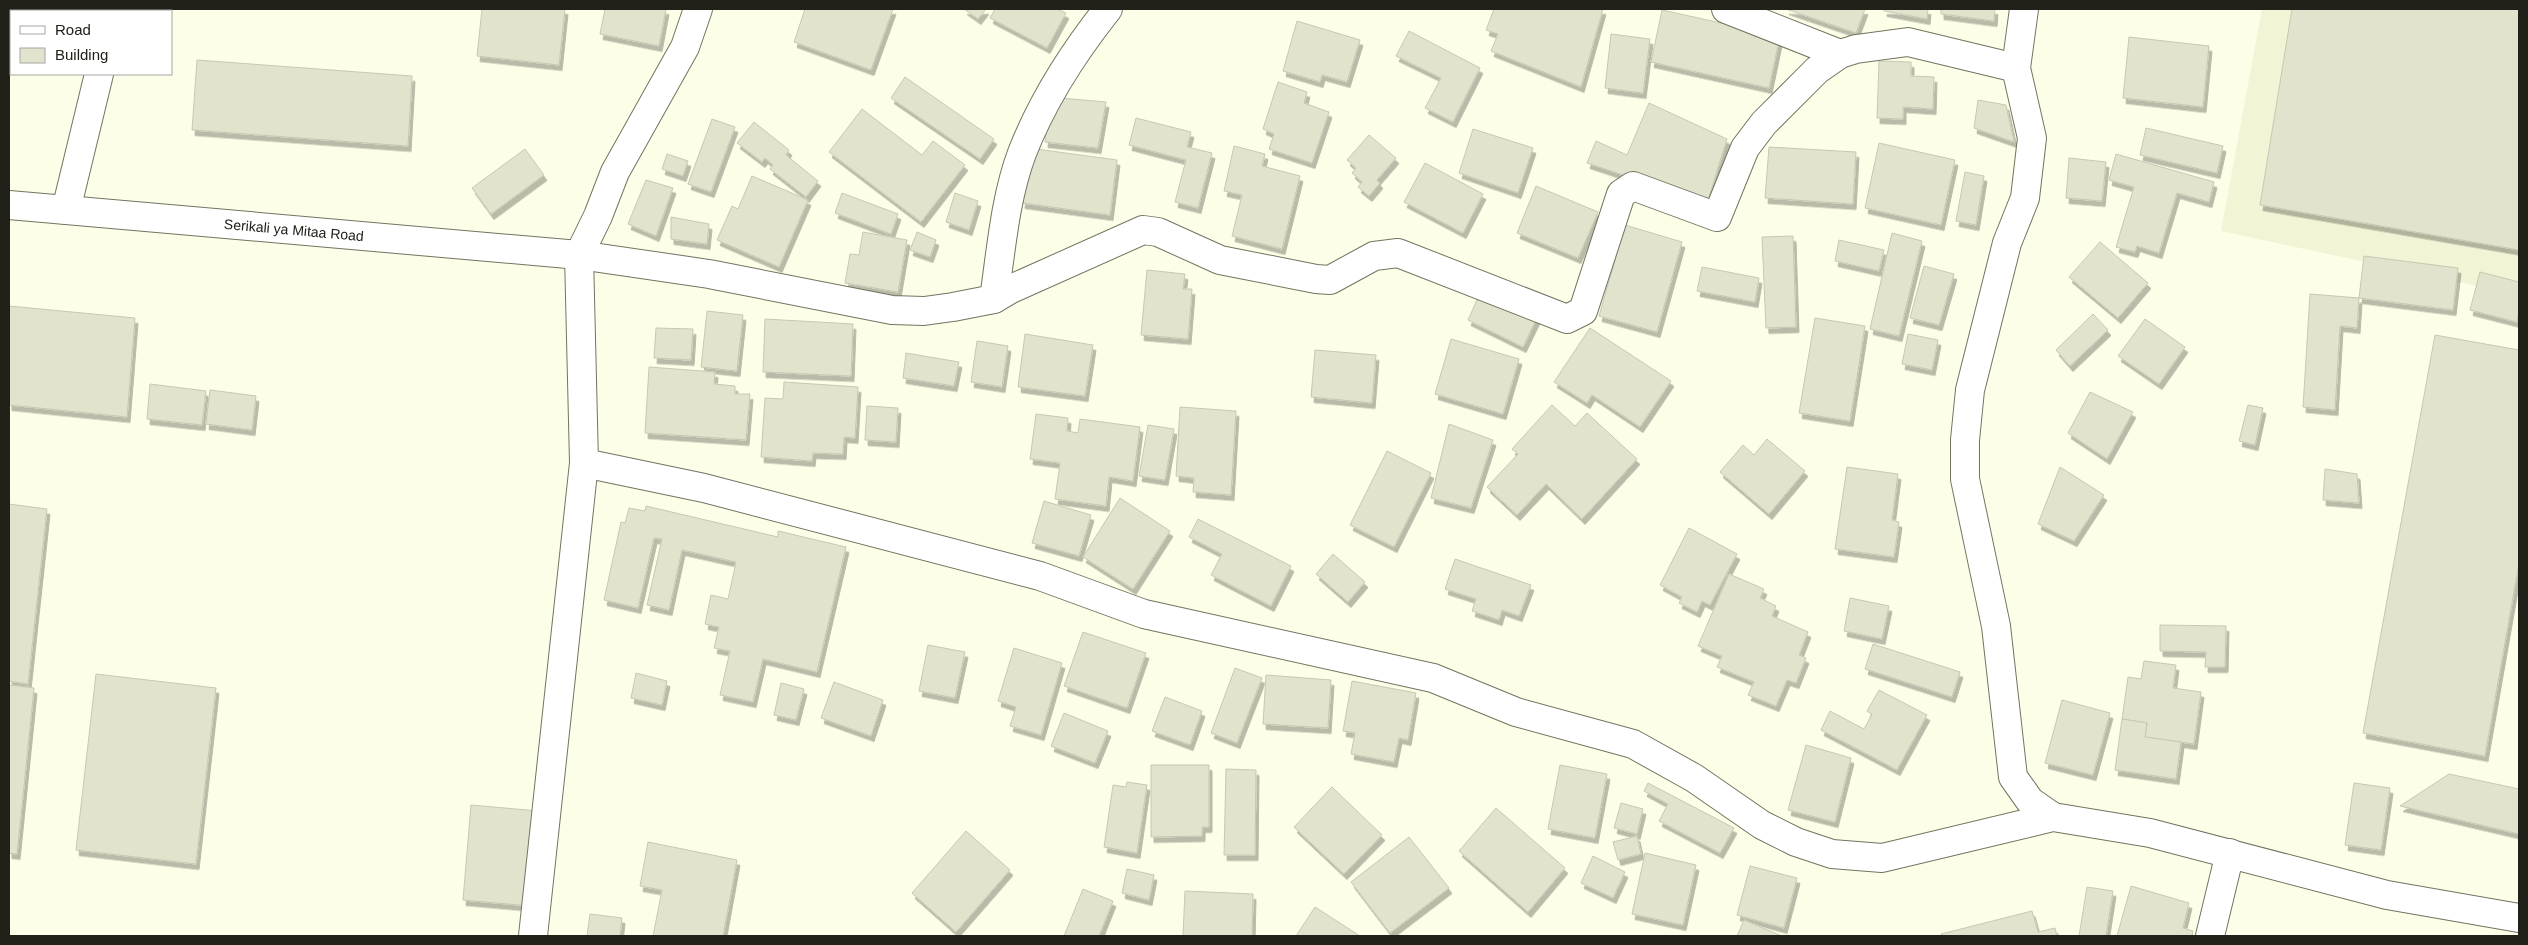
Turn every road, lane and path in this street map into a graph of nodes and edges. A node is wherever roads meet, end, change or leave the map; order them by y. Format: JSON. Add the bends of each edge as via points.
{"nodes":[{"id":1,"x":698,"y":9,"type":"edge"},
{"id":2,"x":1108,"y":9,"type":"edge"},
{"id":3,"x":1726,"y":9,"type":"edge"},
{"id":4,"x":2024,"y":9,"type":"edge"},
{"id":5,"x":1840,"y":54,"type":"junction"},
{"id":6,"x":2016,"y":68,"type":"junction"},
{"id":7,"x":99,"y":75,"type":"edge"},
{"id":8,"x":9,"y":205,"type":"edge"},
{"id":9,"x":66,"y":210,"type":"junction"},
{"id":10,"x":579,"y":255,"type":"junction"},
{"id":11,"x":994,"y":299,"type":"junction"},
{"id":12,"x":584,"y":463,"type":"junction"},
{"id":13,"x":2053,"y":817,"type":"junction"},
{"id":14,"x":2230,"y":854,"type":"junction"},
{"id":15,"x":2519,"y":918,"type":"edge"},
{"id":16,"x":533,"y":936,"type":"edge"},
{"id":17,"x":2210,"y":936,"type":"edge"}],
"edges":[{"from":1,"to":10,"type":"street","via":[[685,47],[615,172]]},
{"from":2,"to":11,"type":"street","via":[[1070,59],[1044,104],[1022,154]]},
{"from":3,"to":5,"type":"street"},
{"from":4,"to":6,"type":"street"},
{"from":5,"to":6,"type":"street","via":[[1908,42]]},
{"from":5,"to":11,"type":"street","name":"Serikali ya Mitaa Road","via":[[1816,70],[1764,123],[1745,148],[1717,217],[1633,186],[1621,194],[1583,311],[1567,319],[1398,253],[1374,256],[1330,280],[1316,279],[1220,260],[1158,232],[1143,230]]},
{"from":6,"to":13,"type":"street","via":[[2032,138],[2025,198],[2008,242],[1970,390],[1965,440],[1966,479],[1996,626],[2013,777],[2030,801]]},
{"from":7,"to":9,"type":"street"},
{"from":8,"to":9,"type":"street","name":"Serikali ya Mitaa Road"},
{"from":9,"to":10,"type":"street","name":"Serikali ya Mitaa Road"},
{"from":10,"to":11,"type":"street","name":"Serikali ya Mitaa Road","via":[[709,274],[892,310],[924,311]]},
{"from":10,"to":12,"type":"street"},
{"from":12,"to":13,"type":"street","via":[[704,488],[1040,576],[1144,614],[1433,678],[1516,712],[1633,744],[1694,778],[1762,824],[1796,842],[1832,854],[1882,858]]},
{"from":12,"to":16,"type":"street"},
{"from":13,"to":14,"type":"street","via":[[2150,833]]},
{"from":14,"to":15,"type":"street","via":[[2387,895]]},
{"from":14,"to":17,"type":"street"}]}
